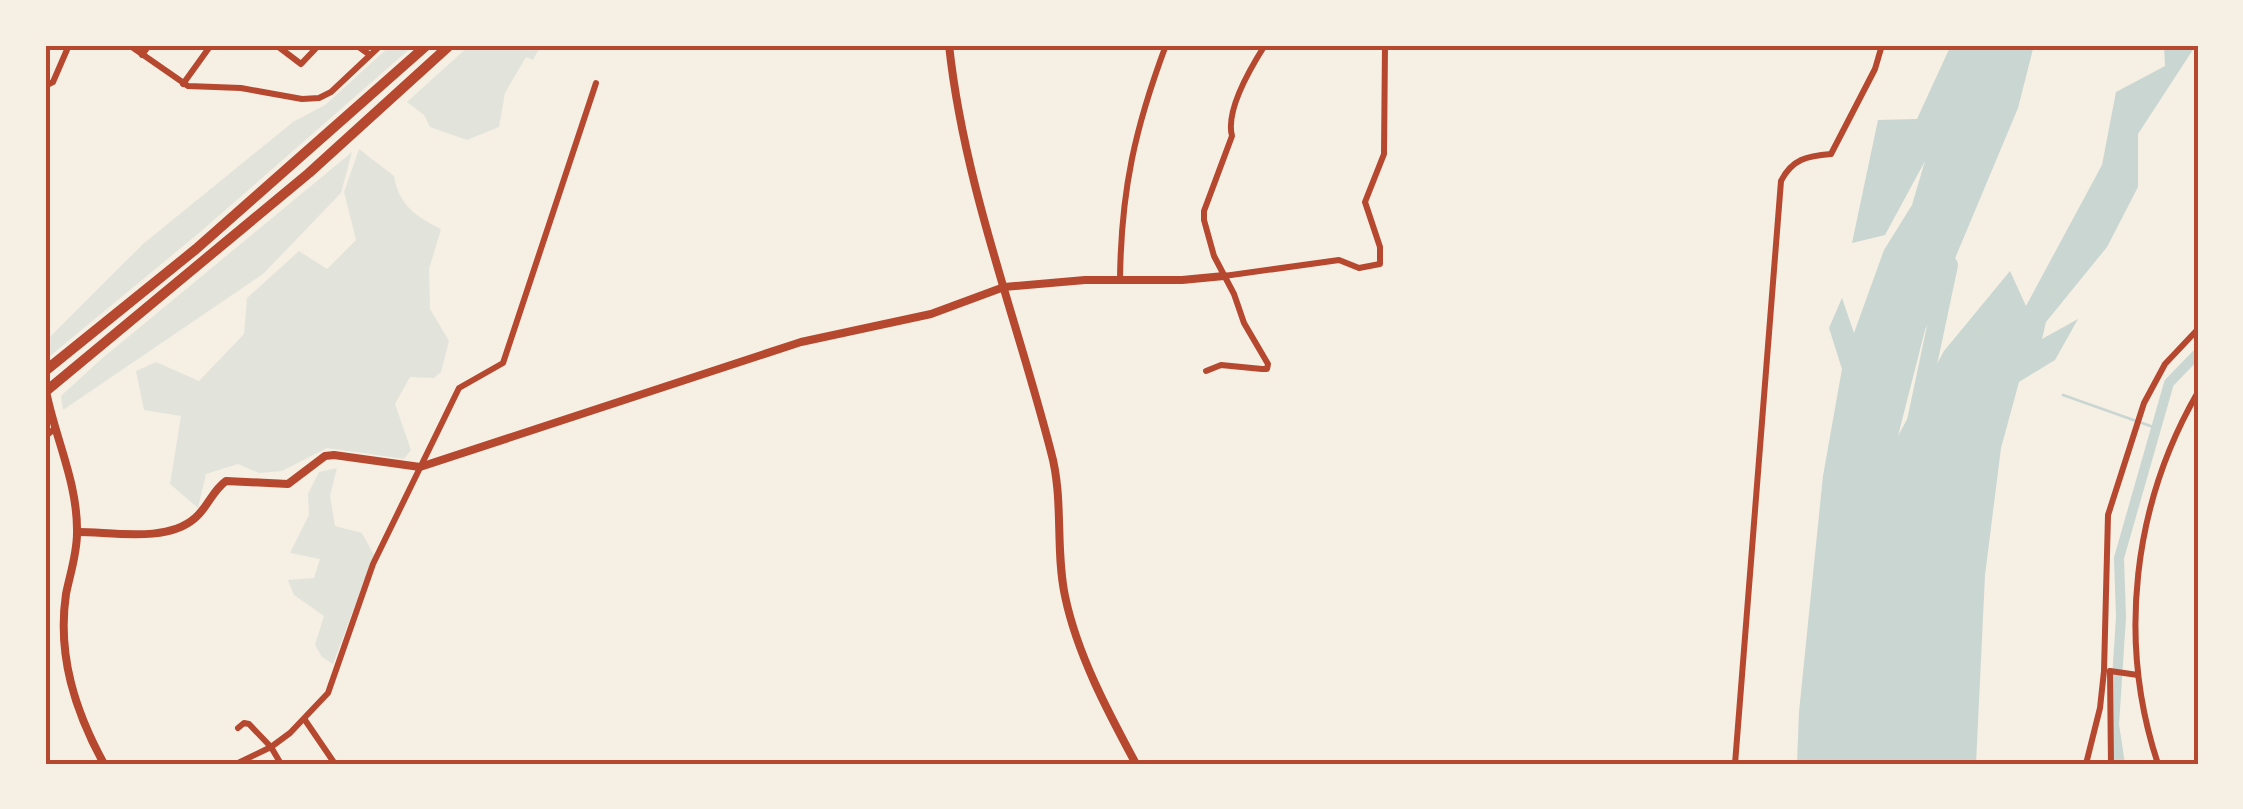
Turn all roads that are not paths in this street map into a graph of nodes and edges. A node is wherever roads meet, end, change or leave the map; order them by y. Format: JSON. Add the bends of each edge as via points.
{"nodes":[{"id":1,"x":69,"y":45,"type":"edge"},
{"id":2,"x":129,"y":45,"type":"edge"},
{"id":3,"x":149,"y":45,"type":"edge"},
{"id":4,"x":211,"y":45,"type":"edge"},
{"id":5,"x":276,"y":45,"type":"edge"},
{"id":6,"x":319,"y":45,"type":"edge"},
{"id":7,"x":356,"y":45,"type":"edge"},
{"id":8,"x":381,"y":45,"type":"edge"},
{"id":9,"x":428,"y":45,"type":"edge"},
{"id":10,"x":450,"y":45,"type":"edge"},
{"id":11,"x":949,"y":45,"type":"edge"},
{"id":12,"x":1166,"y":45,"type":"edge"},
{"id":13,"x":1265,"y":45,"type":"edge"},
{"id":14,"x":1385,"y":45,"type":"edge"},
{"id":15,"x":1882,"y":45,"type":"edge"},
{"id":16,"x":142,"y":54,"type":"junction"},
{"id":17,"x":370,"y":55,"type":"junction"},
{"id":18,"x":596,"y":83,"type":"dead end"},
{"id":19,"x":183,"y":84,"type":"junction"},
{"id":20,"x":45,"y":86,"type":"edge"},
{"id":21,"x":1224,"y":276,"type":"junction"},
{"id":22,"x":1120,"y":280,"type":"junction"},
{"id":23,"x":1004,"y":287,"type":"junction"},
{"id":24,"x":2198,"y":329,"type":"edge"},
{"id":25,"x":45,"y":371,"type":"edge"},
{"id":26,"x":1206,"y":371,"type":"dead end"},
{"id":27,"x":45,"y":389,"type":"edge"},
{"id":28,"x":2198,"y":392,"type":"edge"},
{"id":29,"x":54,"y":427,"type":"junction"},
{"id":30,"x":45,"y":437,"type":"edge"},
{"id":31,"x":420,"y":467,"type":"junction"},
{"id":32,"x":78,"y":532,"type":"junction"},
{"id":33,"x":2107,"y":671,"type":"junction"},
{"id":34,"x":2138,"y":675,"type":"junction"},
{"id":35,"x":305,"y":720,"type":"junction"},
{"id":36,"x":238,"y":728,"type":"dead end"},
{"id":37,"x":271,"y":747,"type":"junction"},
{"id":38,"x":104,"y":764,"type":"edge"},
{"id":39,"x":236,"y":764,"type":"edge"},
{"id":40,"x":281,"y":764,"type":"edge"},
{"id":41,"x":335,"y":764,"type":"edge"},
{"id":42,"x":1136,"y":764,"type":"edge"},
{"id":43,"x":1734,"y":764,"type":"edge"},
{"id":44,"x":2086,"y":764,"type":"edge"},
{"id":45,"x":2111,"y":764,"type":"edge"},
{"id":46,"x":2158,"y":764,"type":"edge"}],
"edges":[{"from":1,"to":20,"type":"street"},
{"from":2,"to":16,"type":"street"},
{"from":3,"to":16,"type":"street"},
{"from":4,"to":19,"type":"street"},
{"from":5,"to":6,"type":"street","via":[[301,64]]},
{"from":7,"to":17,"type":"street"},
{"from":8,"to":17,"type":"street"},
{"from":9,"to":25,"type":"highway"},
{"from":10,"to":27,"type":"highway","via":[[294,185]]},
{"from":11,"to":23,"type":"street","via":[[956,110]]},
{"from":12,"to":22,"type":"street","via":[[1129,162]]},
{"from":13,"to":21,"type":"street","via":[[1244,82],[1204,212]]},
{"from":14,"to":21,"type":"street","via":[[1384,154],[1366,202],[1380,264],[1359,268],[1339,260]]},
{"from":15,"to":43,"type":"street","via":[[1831,154],[1789,166],[1781,181]]},
{"from":16,"to":19,"type":"street"},
{"from":17,"to":19,"type":"street","via":[[319,98]]},
{"from":18,"to":31,"type":"street","via":[[503,362],[460,388]]},
{"from":21,"to":22,"type":"street"},
{"from":21,"to":26,"type":"street","via":[[1268,364]]},
{"from":22,"to":23,"type":"street"},
{"from":23,"to":31,"type":"street","via":[[931,314],[800,342]]},
{"from":23,"to":42,"type":"street","via":[[1054,464],[1064,594]]},
{"from":24,"to":33,"type":"street","via":[[2165,364],[2144,403],[2108,515]]},
{"from":27,"to":29,"type":"street"},
{"from":28,"to":34,"type":"street","via":[[2171,447],[2144,530],[2137,565]]},
{"from":29,"to":30,"type":"street"},
{"from":29,"to":32,"type":"street"},
{"from":31,"to":32,"type":"street","via":[[325,456],[288,484],[226,482],[181,528]]},
{"from":31,"to":35,"type":"street","via":[[374,564],[328,693]]},
{"from":32,"to":38,"type":"street","via":[[66,597],[66,662],[79,715]]},
{"from":33,"to":34,"type":"street"},
{"from":33,"to":44,"type":"street"},
{"from":33,"to":45,"type":"street"},
{"from":34,"to":46,"type":"street"},
{"from":35,"to":37,"type":"street"},
{"from":35,"to":41,"type":"street"},
{"from":36,"to":37,"type":"street","via":[[248,724]]},
{"from":37,"to":39,"type":"street"},
{"from":37,"to":40,"type":"street"}]}
